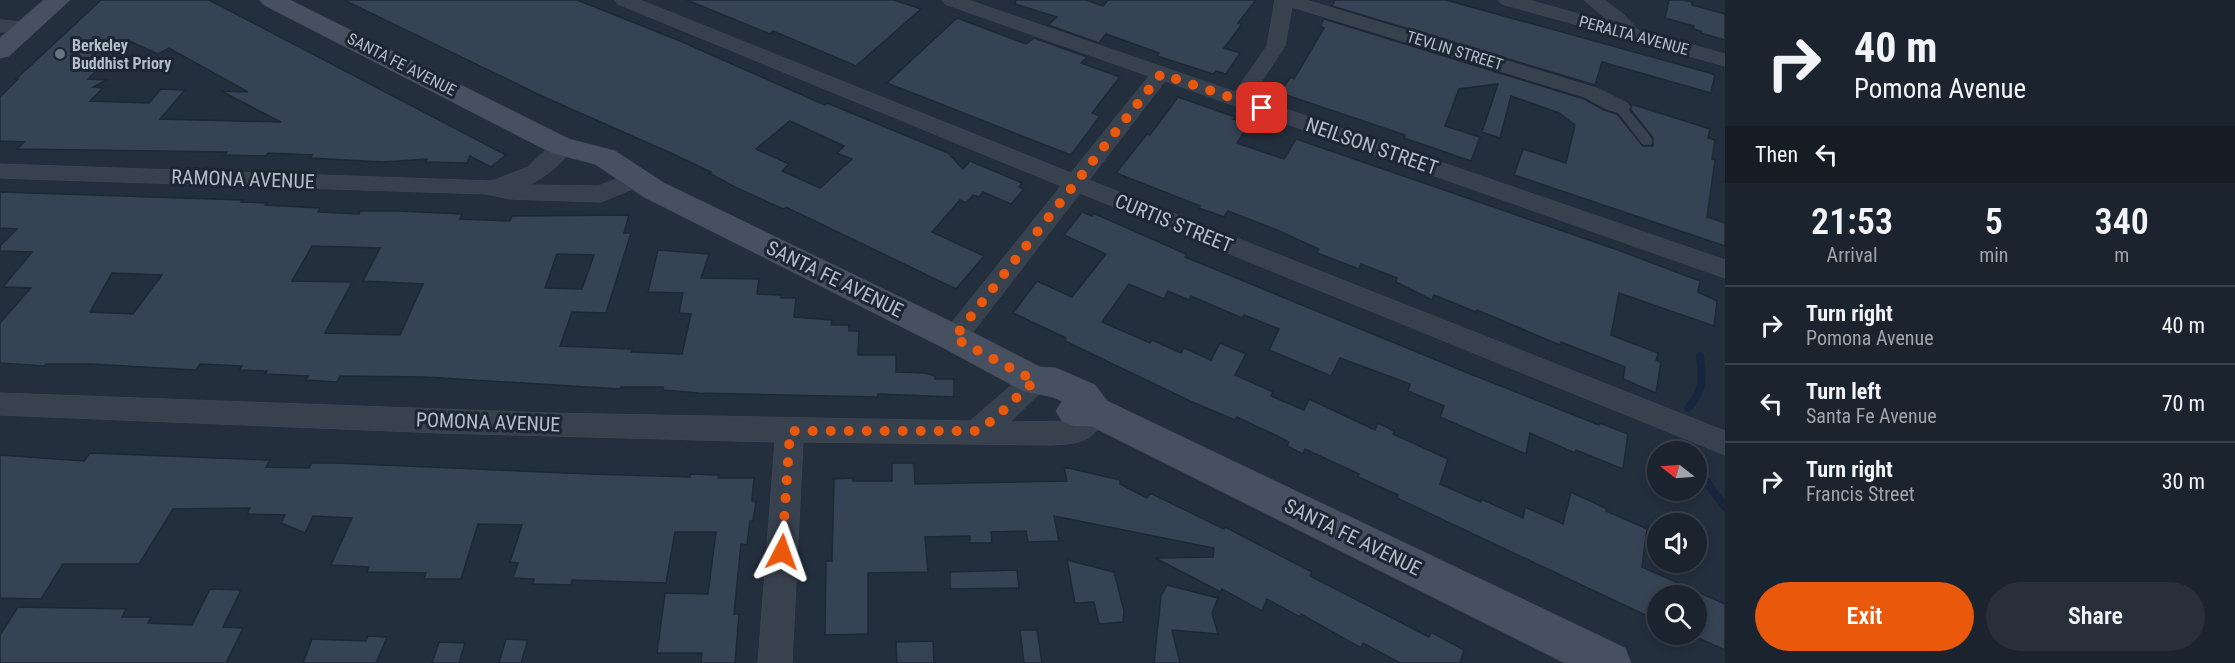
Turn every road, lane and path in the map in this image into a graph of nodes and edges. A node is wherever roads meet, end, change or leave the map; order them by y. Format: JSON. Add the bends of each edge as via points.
{"nodes":[{"id":1,"x":58,"y":0,"type":"edge"},
{"id":2,"x":272,"y":0,"type":"edge"},
{"id":3,"x":624,"y":0,"type":"edge"},
{"id":4,"x":951,"y":0,"type":"edge"},
{"id":5,"x":1286,"y":0,"type":"edge"},
{"id":6,"x":1508,"y":0,"type":"edge"},
{"id":7,"x":1593,"y":0,"type":"edge"},
{"id":8,"x":1554,"y":6,"type":"edge"},
{"id":9,"x":0,"y":26,"type":"edge"},
{"id":10,"x":27,"y":27,"type":"junction"},
{"id":11,"x":1631,"y":34,"type":"junction"},
{"id":12,"x":0,"y":51,"type":"edge"},
{"id":13,"x":1725,"y":60,"type":"edge"},
{"id":14,"x":1161,"y":74,"type":"junction"},
{"id":15,"x":1239,"y":100,"type":"junction"},
{"id":16,"x":1620,"y":107,"type":"joint"},
{"id":17,"x":1647,"y":141,"type":"dead end"},
{"id":18,"x":562,"y":147,"type":"junction"},
{"id":19,"x":0,"y":171,"type":"edge"},
{"id":20,"x":634,"y":180,"type":"junction"},
{"id":21,"x":1076,"y":184,"type":"junction"},
{"id":22,"x":486,"y":187,"type":"junction"},
{"id":23,"x":1725,"y":269,"type":"edge"},
{"id":24,"x":954,"y":338,"type":"junction"},
{"id":25,"x":1035,"y":381,"type":"junction"},
{"id":26,"x":0,"y":404,"type":"edge"},
{"id":27,"x":1095,"y":411,"type":"junction"},
{"id":28,"x":790,"y":431,"type":"junction"},
{"id":29,"x":977,"y":431,"type":"junction"},
{"id":30,"x":1725,"y":443,"type":"edge"},
{"id":31,"x":775,"y":663,"type":"edge"},
{"id":32,"x":1610,"y":663,"type":"edge"}],
"edges":[{"from":1,"to":10,"type":"street"},
{"from":2,"to":18,"type":"street","name":"SANTA FE AVENUE"},
{"from":3,"to":21,"type":"street","name":"CURTIS STREET"},
{"from":4,"to":14,"type":"street","name":"NEILSON STREET"},
{"from":5,"to":15,"type":"street","via":[[1276,46]]},
{"from":5,"to":16,"type":"street","name":"TEVLIN STREET","via":[[1592,93]]},
{"from":6,"to":8,"type":"street","name":"PERALTA AVENUE"},
{"from":7,"to":11,"type":"street"},
{"from":8,"to":11,"type":"street","name":"PERALTA AVENUE"},
{"from":9,"to":10,"type":"street"},
{"from":10,"to":12,"type":"street"},
{"from":11,"to":13,"type":"street","name":"PERALTA AVENUE"},
{"from":14,"to":15,"type":"street","name":"NEILSON STREET"},
{"from":14,"to":21,"type":"street"},
{"from":15,"to":23,"type":"street","name":"NEILSON STREET"},
{"from":16,"to":17,"type":"lane"},
{"from":18,"to":20,"type":"street","name":"SANTA FE AVENUE","via":[[572,162],[601,177]]},
{"from":18,"to":22,"type":"street","name":"RAMONA AVENUE","via":[[536,172],[514,182]]},
{"from":19,"to":22,"type":"street","name":"RAMONA AVENUE"},
{"from":20,"to":22,"type":"street","name":"RAMONA AVENUE","via":[[601,194],[510,192]]},
{"from":20,"to":24,"type":"street","name":"SANTA FE AVENUE"},
{"from":21,"to":24,"type":"street"},
{"from":21,"to":30,"type":"street","name":"CURTIS STREET"},
{"from":24,"to":25,"type":"street","name":"SANTA FE AVENUE"},
{"from":25,"to":27,"type":"street","name":"SANTA FE AVENUE","via":[[1046,400],[1069,411]]},
{"from":25,"to":29,"type":"street","via":[[999,416]]},
{"from":26,"to":28,"type":"street","name":"POMONA AVENUE"},
{"from":27,"to":29,"type":"street","name":"POMONA AVENUE","via":[[1081,430],[1072,433],[1014,435]]},
{"from":27,"to":32,"type":"street","name":"SANTA FE AVENUE"},
{"from":28,"to":29,"type":"street","name":"POMONA AVENUE"},
{"from":28,"to":31,"type":"street"}]}
